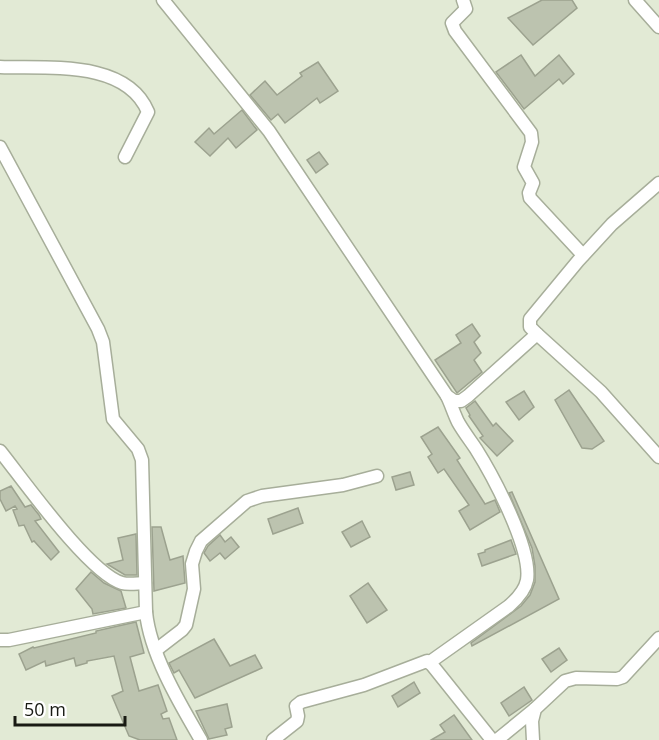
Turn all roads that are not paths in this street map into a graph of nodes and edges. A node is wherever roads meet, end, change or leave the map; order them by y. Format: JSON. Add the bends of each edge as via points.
{"nodes":[{"id":1,"x":163,"y":0,"type":"edge"},
{"id":2,"x":463,"y":0,"type":"edge"},
{"id":3,"x":635,"y":0,"type":"edge"},
{"id":4,"x":659,"y":27,"type":"edge"},
{"id":5,"x":0,"y":66,"type":"edge"},
{"id":6,"x":0,"y":147,"type":"edge"},
{"id":7,"x":125,"y":157,"type":"dead end"},
{"id":8,"x":659,"y":183,"type":"edge"},
{"id":9,"x":583,"y":255,"type":"junction"},
{"id":10,"x":537,"y":334,"type":"junction"},
{"id":11,"x":447,"y":396,"type":"junction"},
{"id":12,"x":0,"y":451,"type":"edge"},
{"id":13,"x":659,"y":457,"type":"edge"},
{"id":14,"x":377,"y":476,"type":"dead end"},
{"id":15,"x":145,"y":583,"type":"junction"},
{"id":16,"x":146,"y":612,"type":"junction"},
{"id":17,"x":659,"y":638,"type":"edge"},
{"id":18,"x":0,"y":640,"type":"edge"},
{"id":19,"x":156,"y":650,"type":"junction"},
{"id":20,"x":430,"y":662,"type":"junction"},
{"id":21,"x":536,"y":708,"type":"junction"},
{"id":22,"x":201,"y":740,"type":"edge"},
{"id":23,"x":273,"y":740,"type":"edge"},
{"id":24,"x":492,"y":740,"type":"edge"},
{"id":25,"x":497,"y":740,"type":"edge"},
{"id":26,"x":533,"y":740,"type":"edge"}],
"edges":[{"from":1,"to":11,"type":"street","via":[[269,131]]},
{"from":2,"to":9,"type":"street","via":[[466,9],[452,23],[455,31],[531,133],[524,167],[533,183],[530,198]]},
{"from":3,"to":4,"type":"street"},
{"from":5,"to":7,"type":"street","via":[[58,67],[100,74],[125,85],[139,96],[148,112]]},
{"from":6,"to":15,"type":"street","via":[[101,335],[113,419],[138,449],[142,460]]},
{"from":8,"to":9,"type":"street"},
{"from":9,"to":10,"type":"street","via":[[530,319],[530,327]]},
{"from":10,"to":11,"type":"street","via":[[468,396],[454,401]]},
{"from":10,"to":13,"type":"street","via":[[601,392]]},
{"from":11,"to":20,"type":"street","via":[[519,536],[527,579],[520,595],[509,606]]},
{"from":12,"to":15,"type":"street","via":[[102,572],[125,584]]},
{"from":14,"to":19,"type":"street","via":[[247,501],[201,541],[192,564],[194,589],[186,625]]},
{"from":15,"to":16,"type":"street"},
{"from":16,"to":18,"type":"street"},
{"from":16,"to":19,"type":"street"},
{"from":17,"to":21,"type":"street","via":[[623,677],[570,679]]},
{"from":19,"to":22,"type":"street"},
{"from":20,"to":23,"type":"street","via":[[423,661],[364,685],[301,702],[296,706],[297,721]]},
{"from":20,"to":24,"type":"street"},
{"from":21,"to":25,"type":"street"},
{"from":21,"to":26,"type":"street"}]}
